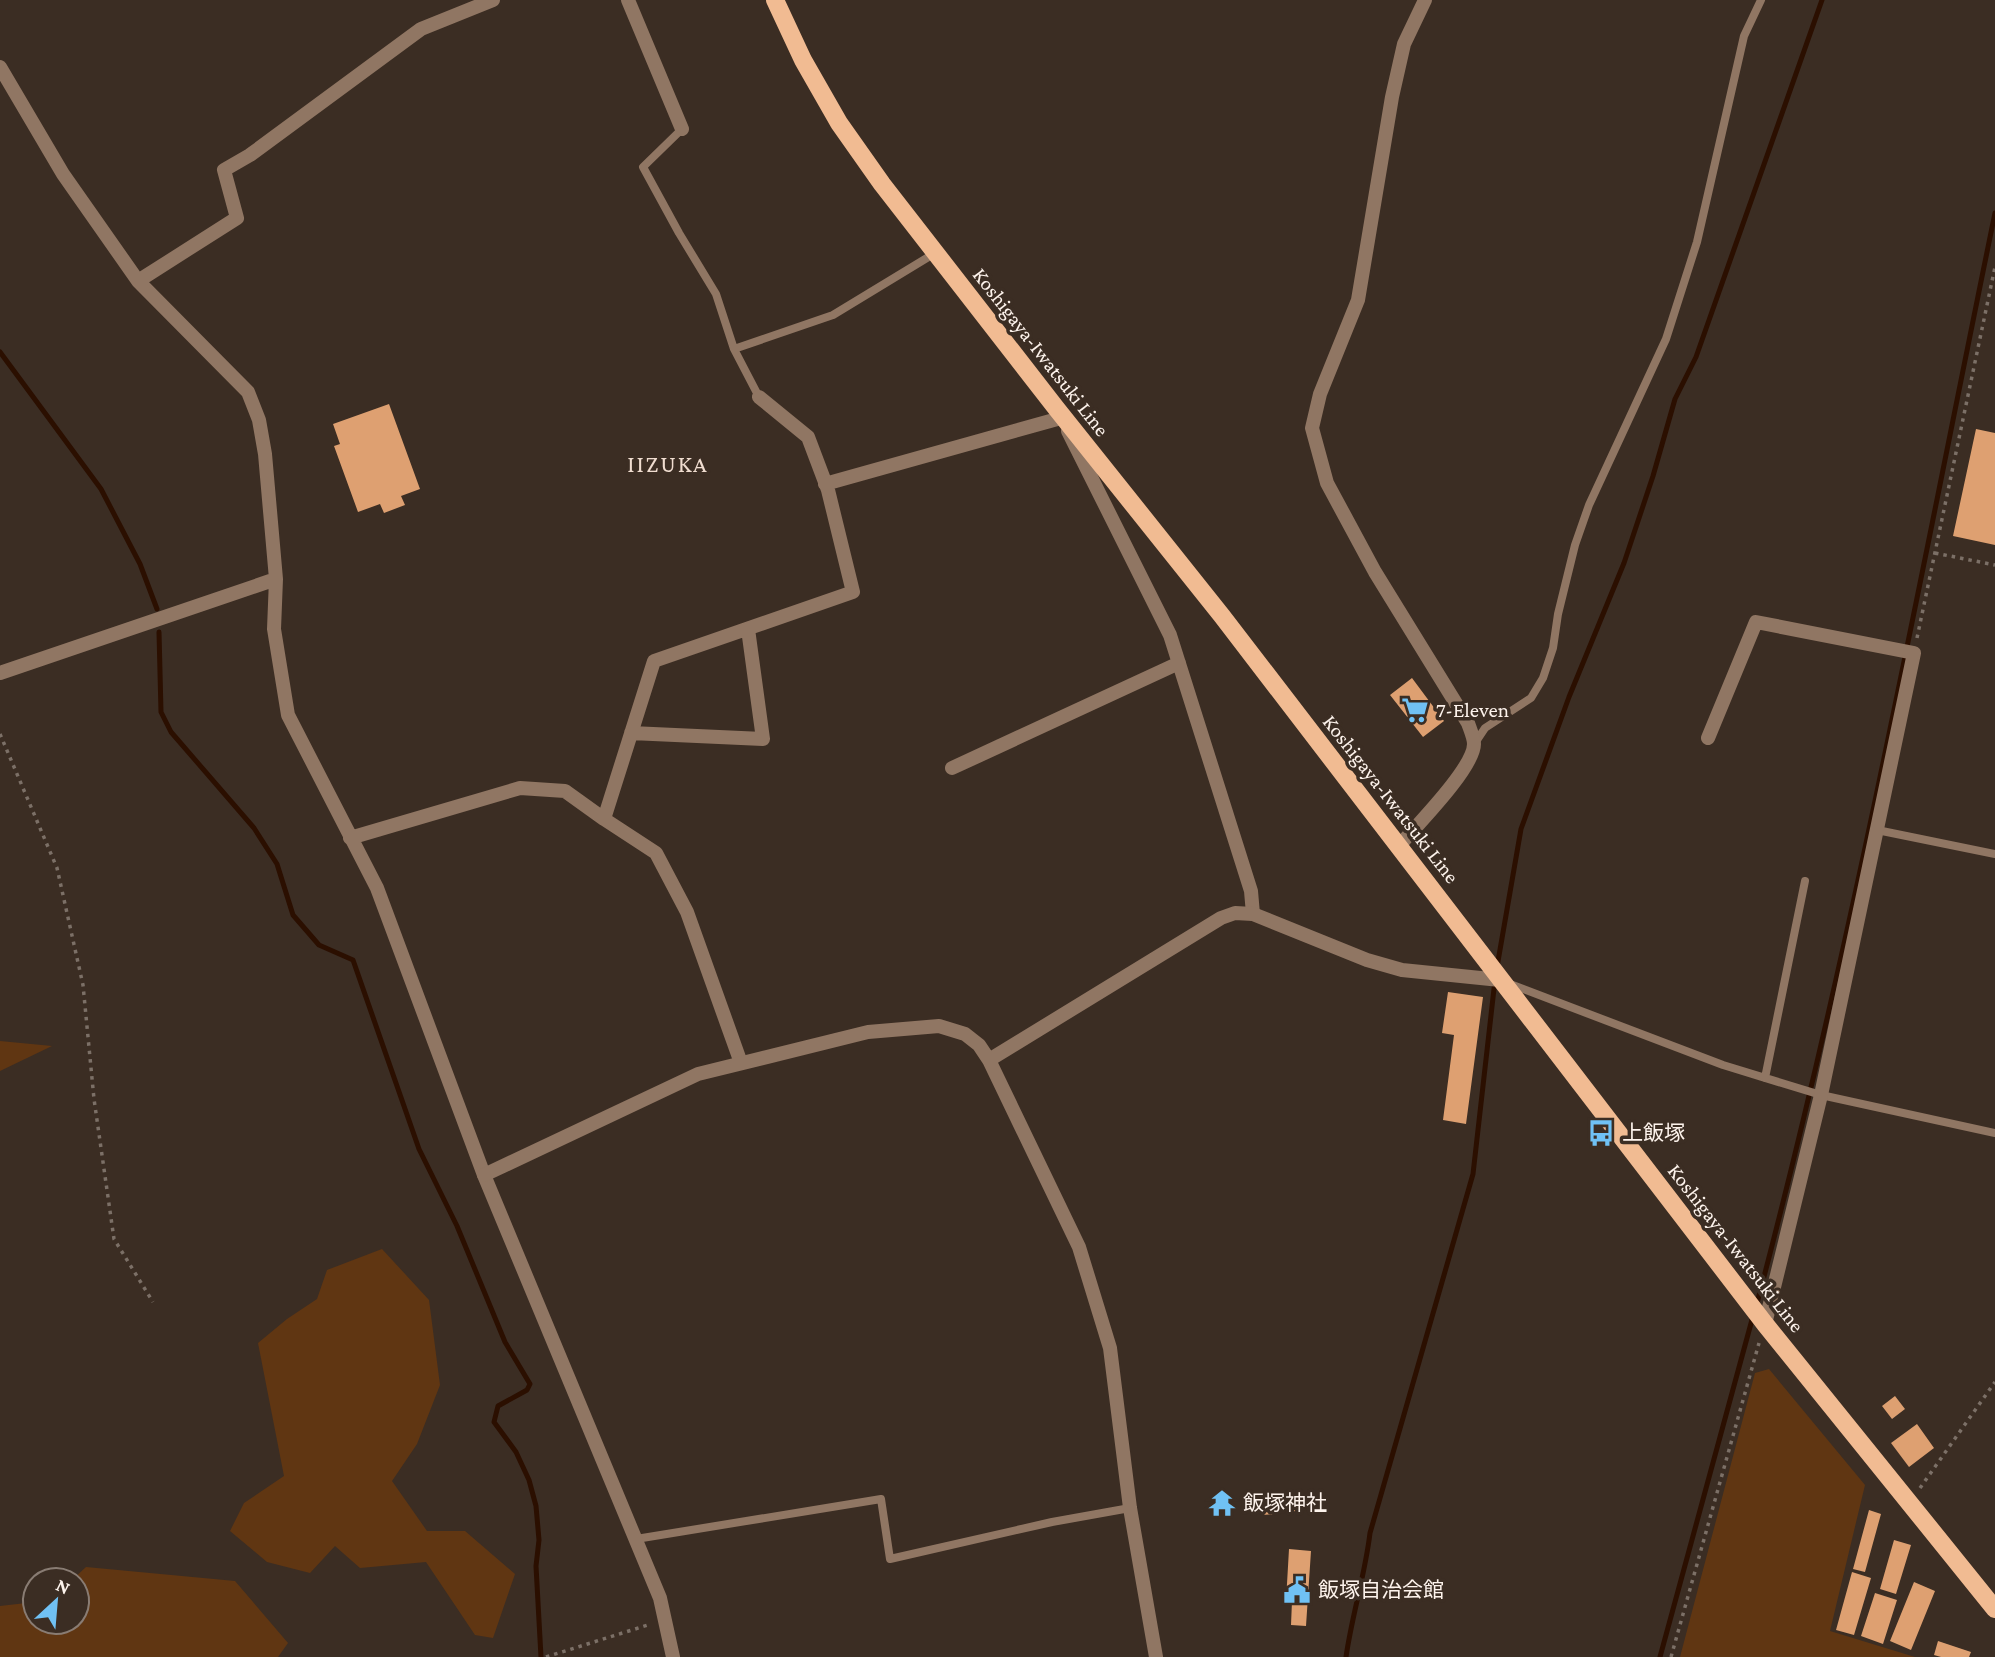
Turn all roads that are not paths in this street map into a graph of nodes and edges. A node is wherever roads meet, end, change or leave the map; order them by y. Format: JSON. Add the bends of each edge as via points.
{"nodes":[{"id":1,"x":493,"y":0,"type":"edge"},
{"id":2,"x":628,"y":0,"type":"edge"},
{"id":3,"x":775,"y":0,"type":"edge"},
{"id":4,"x":1425,"y":0,"type":"edge"},
{"id":5,"x":1761,"y":0,"type":"edge"},
{"id":6,"x":0,"y":67,"type":"edge"},
{"id":7,"x":682,"y":129,"type":"joint"},
{"id":8,"x":934,"y":253,"type":"junction"},
{"id":9,"x":138,"y":281,"type":"junction"},
{"id":10,"x":734,"y":348,"type":"junction"},
{"id":11,"x":759,"y":397,"type":"joint"},
{"id":12,"x":1058,"y":413,"type":"junction"},
{"id":13,"x":825,"y":484,"type":"junction"},
{"id":14,"x":276,"y":579,"type":"junction"},
{"id":15,"x":748,"y":629,"type":"junction"},
{"id":16,"x":1179,"y":663,"type":"junction"},
{"id":17,"x":0,"y":673,"type":"edge"},
{"id":18,"x":631,"y":733,"type":"junction"},
{"id":19,"x":1708,"y":738,"type":"dead end"},
{"id":20,"x":1474,"y":744,"type":"junction"},
{"id":21,"x":952,"y":768,"type":"dead end"},
{"id":22,"x":604,"y":819,"type":"junction"},
{"id":23,"x":1877,"y":830,"type":"junction"},
{"id":24,"x":350,"y":838,"type":"junction"},
{"id":25,"x":1399,"y":846,"type":"junction"},
{"id":26,"x":1995,"y":854,"type":"edge"},
{"id":27,"x":1805,"y":881,"type":"dead end"},
{"id":28,"x":1253,"y":914,"type":"junction"},
{"id":29,"x":1500,"y":980,"type":"junction"},
{"id":30,"x":989,"y":1060,"type":"junction"},
{"id":31,"x":741,"y":1063,"type":"junction"},
{"id":32,"x":1765,"y":1078,"type":"junction"},
{"id":33,"x":1821,"y":1095,"type":"junction"},
{"id":34,"x":1995,"y":1133,"type":"edge"},
{"id":35,"x":484,"y":1175,"type":"junction"},
{"id":36,"x":1765,"y":1324,"type":"junction"},
{"id":37,"x":1130,"y":1508,"type":"junction"},
{"id":38,"x":636,"y":1539,"type":"junction"},
{"id":39,"x":1995,"y":1609,"type":"edge"},
{"id":40,"x":673,"y":1657,"type":"edge"},
{"id":41,"x":1156,"y":1657,"type":"edge"}],
"edges":[{"from":1,"to":9,"type":"street","via":[[421,29],[224,170],[237,218]]},
{"from":2,"to":7,"type":"street"},
{"from":3,"to":8,"type":"main road","name":"Koshigaya-Iwatsuki Line","via":[[839,124]]},
{"from":4,"to":20,"type":"street","via":[[1404,44],[1392,97],[1358,300],[1320,394],[1312,428],[1328,483],[1375,572],[1468,723]]},
{"from":5,"to":20,"type":"lane","via":[[1744,36],[1697,242],[1666,339],[1589,505],[1543,678],[1531,698],[1485,728]]},
{"from":6,"to":9,"type":"street","via":[[63,174]]},
{"from":7,"to":10,"type":"lane","via":[[643,167],[716,295]]},
{"from":8,"to":10,"type":"lane","via":[[833,315]]},
{"from":8,"to":12,"type":"main road","name":"Koshigaya-Iwatsuki Line"},
{"from":9,"to":14,"type":"street","via":[[248,392],[265,454]]},
{"from":10,"to":11,"type":"lane"},
{"from":11,"to":13,"type":"street","via":[[808,436]]},
{"from":12,"to":13,"type":"street"},
{"from":12,"to":16,"type":"street","via":[[1170,635]]},
{"from":12,"to":25,"type":"main road","name":"Koshigaya-Iwatsuki Line"},
{"from":13,"to":15,"type":"street","via":[[853,592]]},
{"from":14,"to":17,"type":"street"},
{"from":14,"to":24,"type":"street","via":[[274,629],[288,715]]},
{"from":15,"to":18,"type":"street","via":[[654,661]]},
{"from":15,"to":18,"type":"street","via":[[763,739]]},
{"from":16,"to":21,"type":"street"},
{"from":16,"to":28,"type":"street","via":[[1251,891]]},
{"from":18,"to":22,"type":"street"},
{"from":19,"to":23,"type":"street","via":[[1756,622],[1914,653]]},
{"from":20,"to":25,"type":"street","via":[[1457,779]]},
{"from":22,"to":24,"type":"street","via":[[565,791],[520,788]]},
{"from":22,"to":31,"type":"street","via":[[656,853],[687,912]]},
{"from":23,"to":26,"type":"lane"},
{"from":23,"to":33,"type":"street"},
{"from":24,"to":35,"type":"street","via":[[377,888]]},
{"from":25,"to":29,"type":"main road","name":"Koshigaya-Iwatsuki Line"},
{"from":27,"to":32,"type":"lane"},
{"from":28,"to":29,"type":"street","via":[[1402,970]]},
{"from":28,"to":30,"type":"street","via":[[1221,918]]},
{"from":29,"to":32,"type":"lane"},
{"from":29,"to":36,"type":"main road","name":"Koshigaya-Iwatsuki Line"},
{"from":30,"to":31,"type":"street","via":[[965,1034],[939,1026],[868,1032]]},
{"from":30,"to":37,"type":"street","via":[[1083,1259],[1110,1348]]},
{"from":31,"to":35,"type":"street","via":[[698,1074]]},
{"from":32,"to":33,"type":"lane"},
{"from":33,"to":34,"type":"lane"},
{"from":33,"to":36,"type":"street"},
{"from":35,"to":38,"type":"street"},
{"from":36,"to":39,"type":"main road","name":"Koshigaya-Iwatsuki Line"},
{"from":37,"to":38,"type":"lane","via":[[890,1559],[881,1499]]},
{"from":37,"to":41,"type":"street"},
{"from":38,"to":40,"type":"street","via":[[660,1598]]}]}
